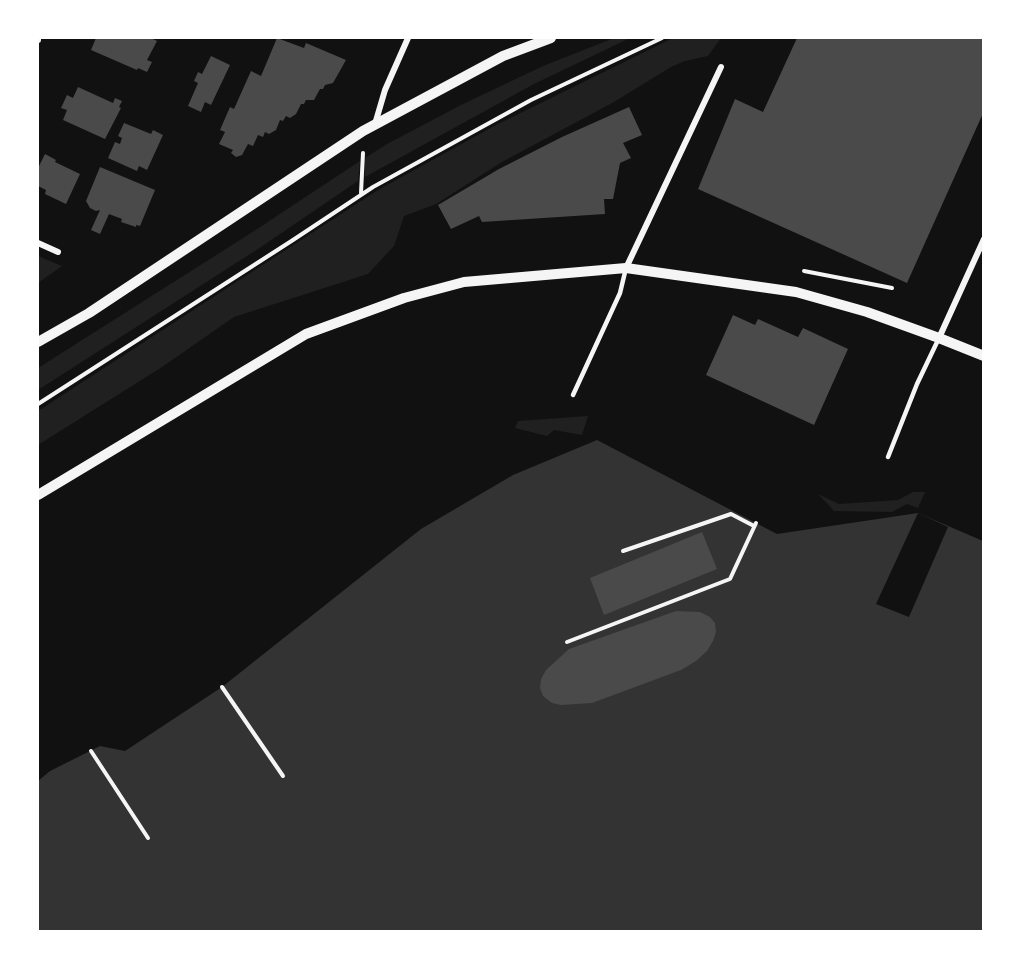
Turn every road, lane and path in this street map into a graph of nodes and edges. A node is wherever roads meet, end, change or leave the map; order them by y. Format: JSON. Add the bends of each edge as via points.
{"nodes":[{"id":1,"x":408,"y":38,"type":"edge"},
{"id":2,"x":550,"y":38,"type":"edge"},
{"id":3,"x":662,"y":38,"type":"edge"},
{"id":4,"x":721,"y":67,"type":"dead end"},
{"id":5,"x":375,"y":125,"type":"junction"},
{"id":6,"x":363,"y":152,"type":"dead end"},
{"id":7,"x":361,"y":194,"type":"junction"},
{"id":8,"x":984,"y":239,"type":"edge"},
{"id":9,"x":38,"y":243,"type":"edge"},
{"id":10,"x":58,"y":252,"type":"dead end"},
{"id":11,"x":626,"y":268,"type":"junction"},
{"id":12,"x":804,"y":271,"type":"dead end"},
{"id":13,"x":892,"y":288,"type":"dead end"},
{"id":14,"x":939,"y":338,"type":"junction"},
{"id":15,"x":38,"y":342,"type":"edge"},
{"id":16,"x":984,"y":356,"type":"edge"},
{"id":17,"x":573,"y":395,"type":"dead end"},
{"id":18,"x":38,"y":404,"type":"edge"},
{"id":19,"x":888,"y":457,"type":"dead end"},
{"id":20,"x":38,"y":495,"type":"edge"},
{"id":21,"x":623,"y":551,"type":"dead end"},
{"id":22,"x":567,"y":642,"type":"dead end"},
{"id":23,"x":222,"y":687,"type":"dead end"},
{"id":24,"x":91,"y":751,"type":"dead end"},
{"id":25,"x":283,"y":776,"type":"dead end"},
{"id":26,"x":148,"y":838,"type":"dead end"}],
"edges":[{"from":1,"to":5,"type":"street","via":[[385,90]]},
{"from":2,"to":5,"type":"street","via":[[503,56]]},
{"from":3,"to":7,"type":"path","via":[[531,100]]},
{"from":4,"to":11,"type":"street"},
{"from":5,"to":15,"type":"street","via":[[89,313]]},
{"from":6,"to":7,"type":"path"},
{"from":7,"to":18,"type":"path"},
{"from":8,"to":14,"type":"street"},
{"from":9,"to":10,"type":"street"},
{"from":11,"to":14,"type":"street","via":[[796,292]]},
{"from":11,"to":17,"type":"lane","via":[[620,293]]},
{"from":11,"to":20,"type":"street","via":[[464,282],[404,298],[306,334]]},
{"from":12,"to":13,"type":"path"},
{"from":14,"to":16,"type":"street"},
{"from":14,"to":19,"type":"lane"},
{"from":21,"to":22,"type":"path","via":[[731,514],[755,525],[730,579]]},
{"from":23,"to":25,"type":"path"},
{"from":24,"to":26,"type":"path"}]}
